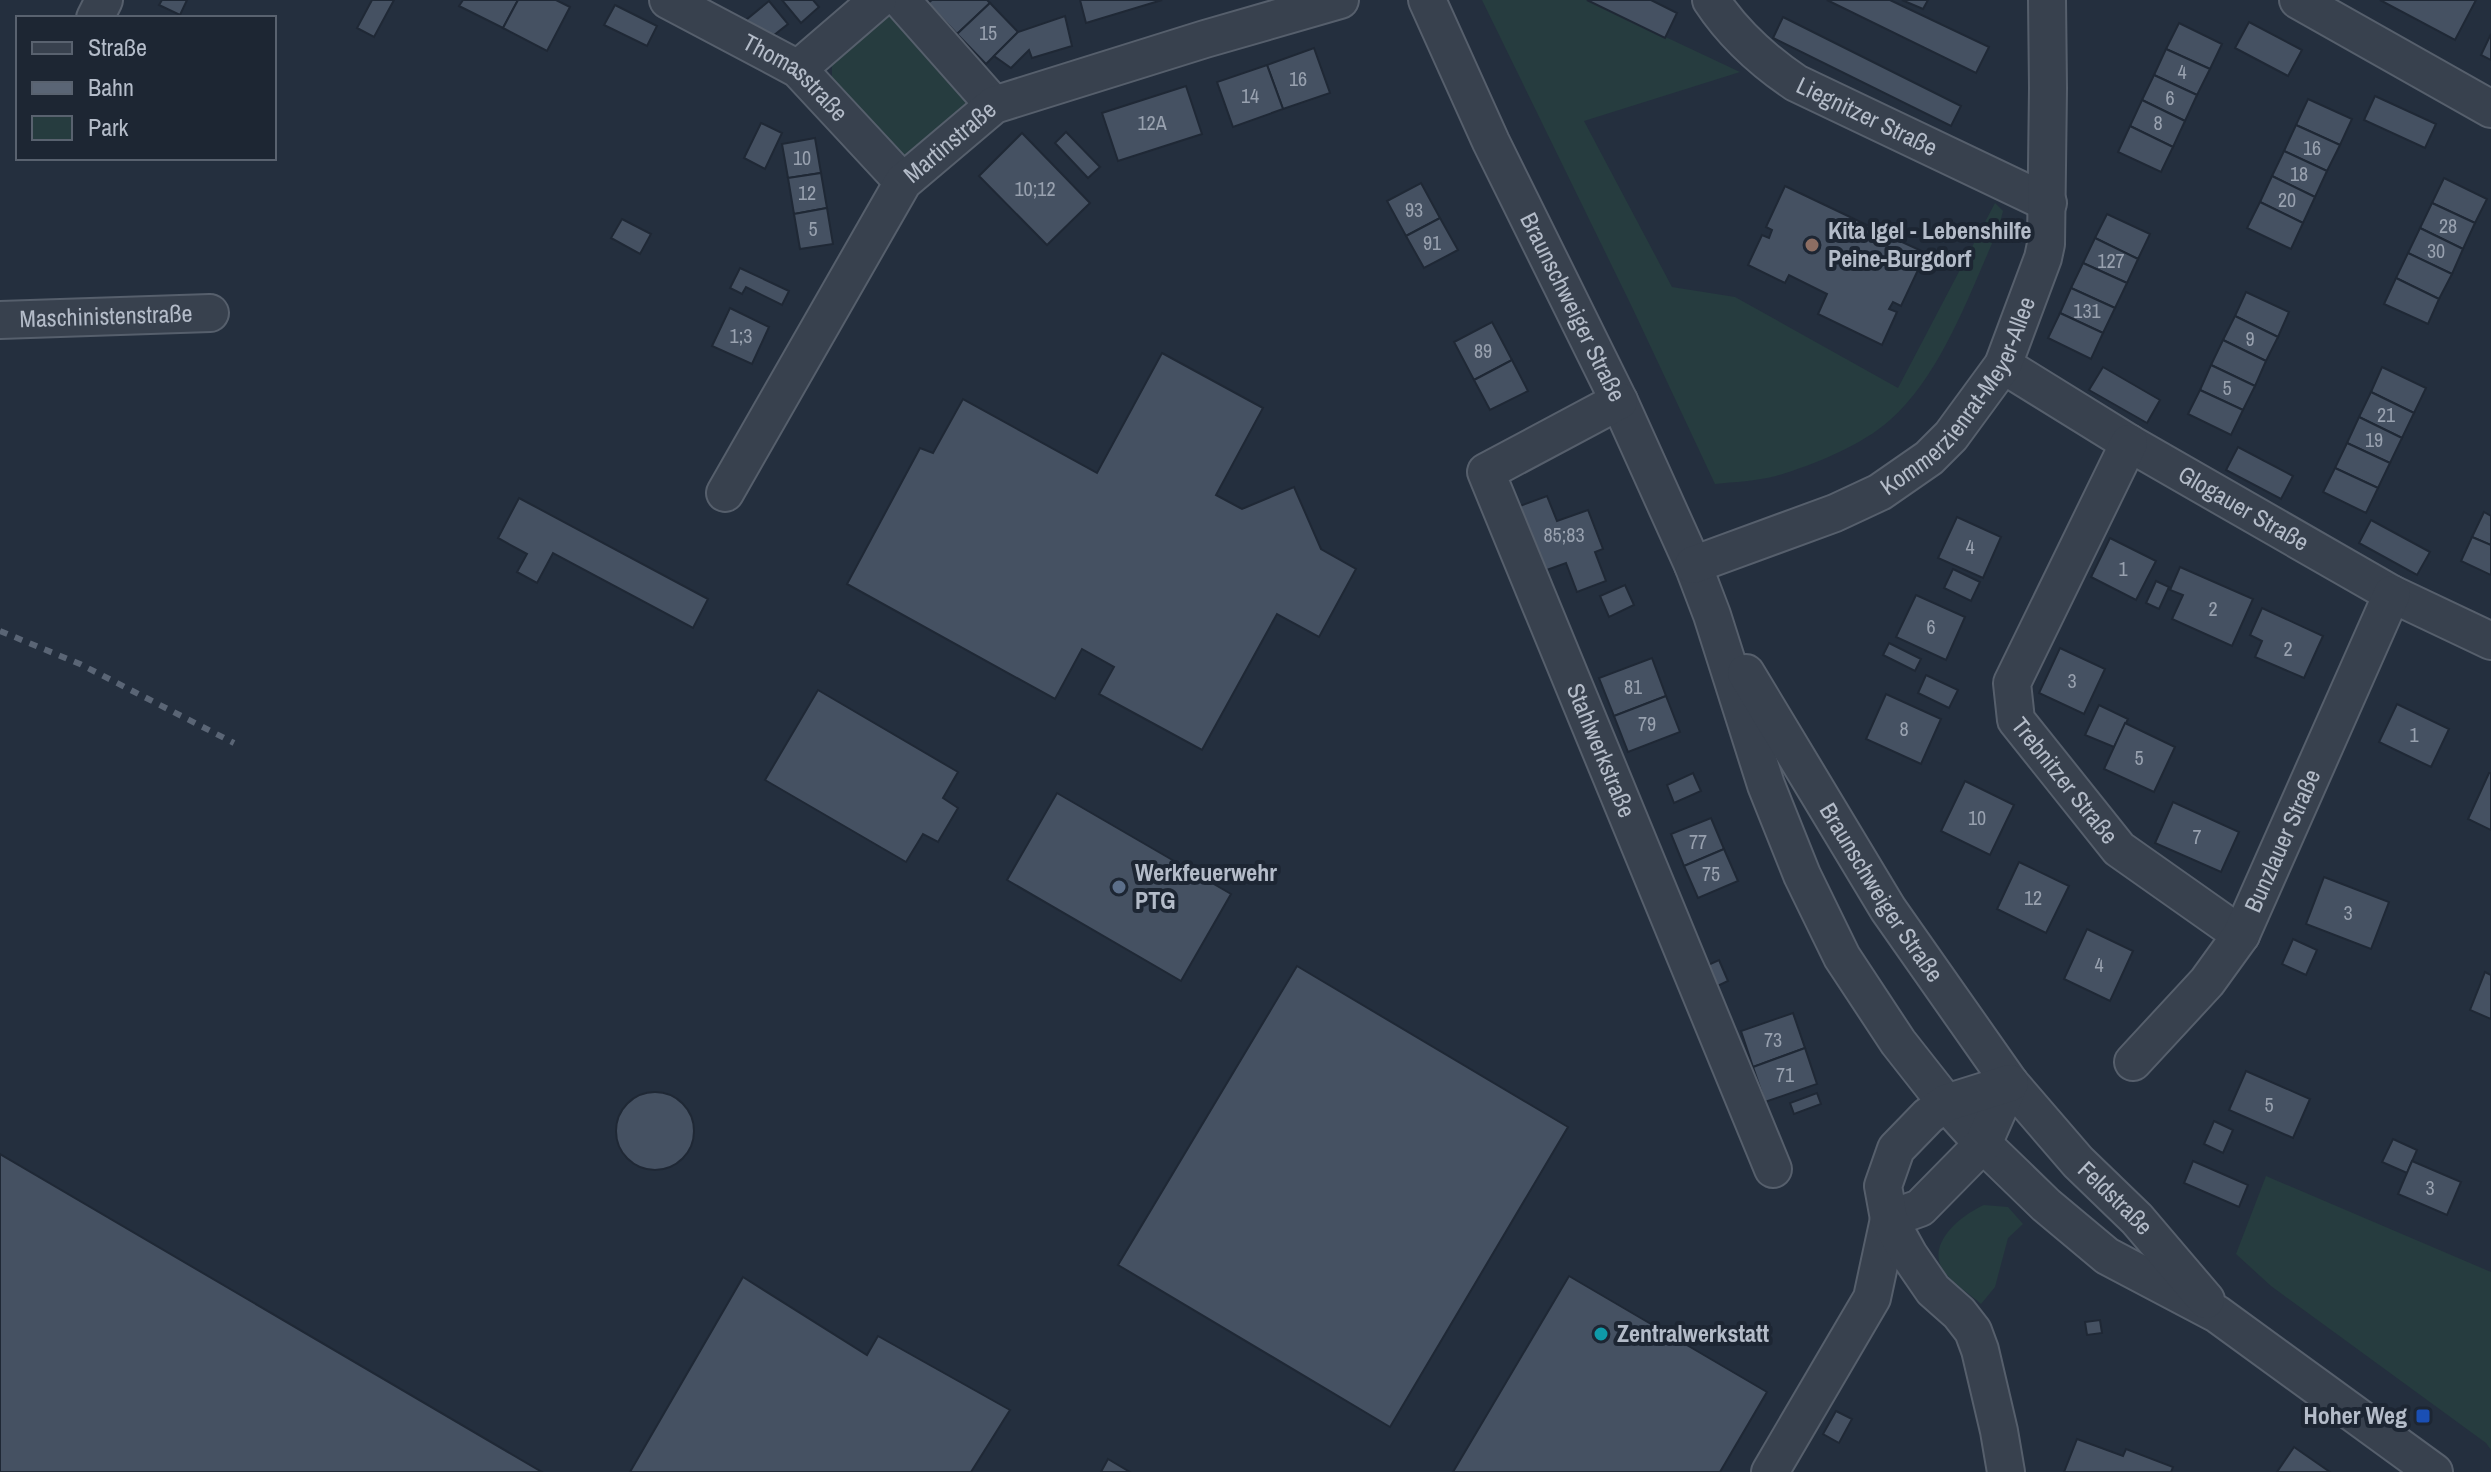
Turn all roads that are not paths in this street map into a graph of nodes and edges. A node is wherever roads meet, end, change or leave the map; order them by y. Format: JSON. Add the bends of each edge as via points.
{"nodes":[{"id":1,"x":668,"y":0,"type":"edge"},
{"id":2,"x":878,"y":0,"type":"edge"},
{"id":3,"x":901,"y":0,"type":"edge"},
{"id":4,"x":1340,"y":0,"type":"edge"},
{"id":5,"x":1427,"y":0,"type":"edge"},
{"id":6,"x":1711,"y":0,"type":"edge"},
{"id":7,"x":2047,"y":0,"type":"edge"},
{"id":8,"x":2298,"y":0,"type":"edge"},
{"id":9,"x":798,"y":69,"type":"junction"},
{"id":10,"x":994,"y":105,"type":"junction"},
{"id":11,"x":2491,"y":109,"type":"edge"},
{"id":12,"x":903,"y":182,"type":"junction"},
{"id":13,"x":2048,"y":203,"type":"junction"},
{"id":14,"x":210,"y":313,"type":"dead end"},
{"id":15,"x":0,"y":320,"type":"edge"},
{"id":16,"x":2003,"y":365,"type":"junction"},
{"id":17,"x":1619,"y":401,"type":"junction"},
{"id":18,"x":2129,"y":443,"type":"junction"},
{"id":19,"x":725,"y":493,"type":"dead end"},
{"id":20,"x":1693,"y":565,"type":"junction"},
{"id":21,"x":2392,"y":594,"type":"junction"},
{"id":22,"x":1712,"y":615,"type":"junction"},
{"id":23,"x":2491,"y":641,"type":"edge"},
{"id":24,"x":2241,"y":935,"type":"junction"},
{"id":25,"x":2133,"y":1062,"type":"dead end"},
{"id":26,"x":2010,"y":1083,"type":"junction"},
{"id":27,"x":1946,"y":1103,"type":"junction"},
{"id":28,"x":1983,"y":1144,"type":"junction"},
{"id":29,"x":1773,"y":1169,"type":"dead end"},
{"id":30,"x":1889,"y":1219,"type":"junction"},
{"id":31,"x":2217,"y":1314,"type":"junction"},
{"id":32,"x":1770,"y":1472,"type":"edge"},
{"id":33,"x":2006,"y":1472,"type":"edge"},
{"id":34,"x":2434,"y":1472,"type":"edge"}],
"edges":[{"from":1,"to":9,"type":"street","name":"Thomasstraße"},
{"from":2,"to":9,"type":"street"},
{"from":3,"to":10,"type":"street"},
{"from":4,"to":10,"type":"street","name":"Martinstraße"},
{"from":5,"to":17,"type":"street","name":"Braunschweiger Straße"},
{"from":6,"to":13,"type":"street","name":"Liegnitzer Straße","via":[[1762,60],[1796,83]]},
{"from":7,"to":13,"type":"street","name":"Kommerzienrat-Meyer-Allee"},
{"from":8,"to":11,"type":"street"},
{"from":9,"to":12,"type":"street","name":"Thomasstraße"},
{"from":10,"to":12,"type":"street","name":"Martinstraße"},
{"from":12,"to":19,"type":"street","name":"Martinstraße"},
{"from":13,"to":16,"type":"street","name":"Kommerzienrat-Meyer-Allee","via":[[2043,258]]},
{"from":14,"to":15,"type":"street","name":"Maschinistenstraße"},
{"from":16,"to":18,"type":"street","name":"Glogauer Straße"},
{"from":16,"to":20,"type":"street","name":"Kommerzienrat-Meyer-Allee","via":[[1951,436],[1903,478],[1835,513]]},
{"from":17,"to":20,"type":"street","name":"Braunschweiger Straße"},
{"from":17,"to":29,"type":"street","name":"Stahlwerkstraße","via":[[1486,472]]},
{"from":18,"to":21,"type":"street","name":"Glogauer Straße"},
{"from":18,"to":24,"type":"street","name":"Trebnitzer Straße","via":[[2012,683],[2016,720],[2119,849]]},
{"from":20,"to":22,"type":"street","name":"Braunschweiger Straße"},
{"from":21,"to":23,"type":"street","name":"Glogauer Straße"},
{"from":21,"to":24,"type":"street","name":"Bunzlauer Straße"},
{"from":22,"to":26,"type":"street","name":"Braunschweiger Straße","via":[[1888,909]]},
{"from":22,"to":27,"type":"street","name":"Braunschweiger Straße","via":[[1766,785],[1802,875],[1842,957]]},
{"from":24,"to":25,"type":"street","name":"Bunzlauer Straße","via":[[2207,982]]},
{"from":26,"to":27,"type":"street"},
{"from":26,"to":28,"type":"street"},
{"from":26,"to":31,"type":"street","name":"Feldstraße"},
{"from":27,"to":28,"type":"street","name":"Braunschweiger Straße"},
{"from":27,"to":30,"type":"street","via":[[1896,1149],[1883,1186]]},
{"from":28,"to":30,"type":"street","via":[[1920,1208]]},
{"from":28,"to":31,"type":"street","name":"Feldstraße","via":[[2107,1256]]},
{"from":30,"to":32,"type":"street","via":[[1872,1298]]},
{"from":30,"to":33,"type":"street","via":[[1933,1290],[1973,1331]]},
{"from":31,"to":34,"type":"street","name":"Feldstraße"}]}
